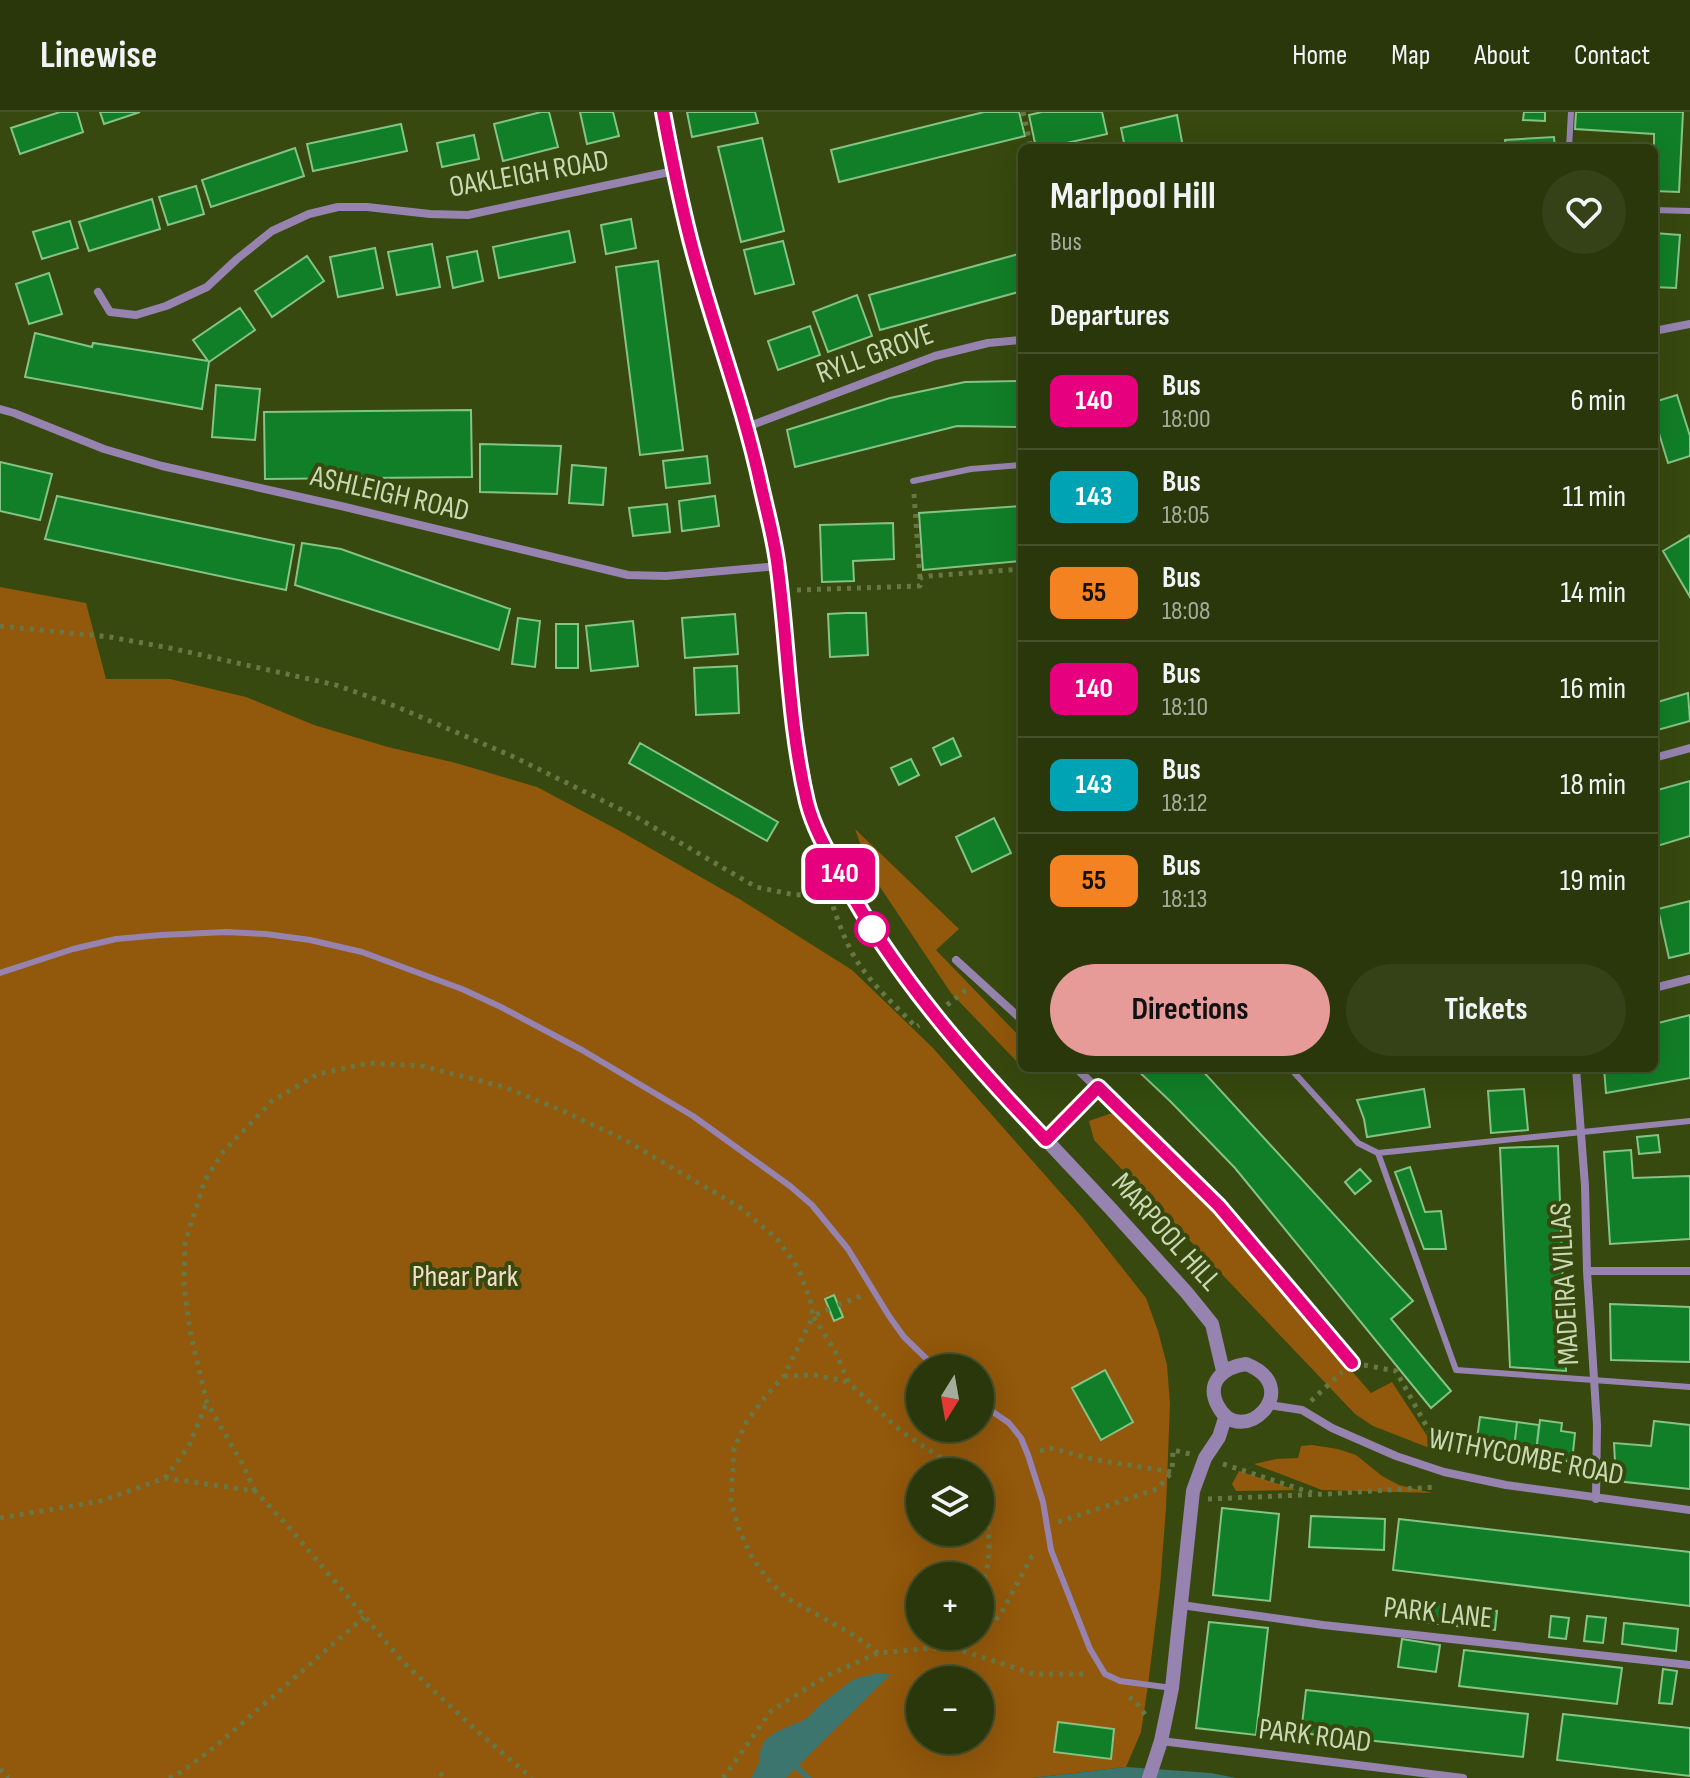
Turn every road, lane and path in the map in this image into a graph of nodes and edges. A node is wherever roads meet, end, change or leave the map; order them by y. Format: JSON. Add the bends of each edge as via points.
{"nodes":[{"id":1,"x":663,"y":112,"type":"edge"},
{"id":2,"x":1023,"y":112,"type":"edge"},
{"id":3,"x":1571,"y":112,"type":"edge"},
{"id":4,"x":1030,"y":144,"type":"edge"},
{"id":5,"x":1569,"y":144,"type":"edge"},
{"id":6,"x":674,"y":171,"type":"junction"},
{"id":7,"x":1658,"y":210,"type":"edge"},
{"id":8,"x":1690,"y":211,"type":"edge"},
{"id":9,"x":98,"y":292,"type":"dead end"},
{"id":10,"x":1690,"y":324,"type":"edge"},
{"id":11,"x":1658,"y":330,"type":"edge"},
{"id":12,"x":1018,"y":340,"type":"edge"},
{"id":13,"x":0,"y":409,"type":"edge"},
{"id":14,"x":747,"y":427,"type":"junction"},
{"id":15,"x":1018,"y":465,"type":"edge"},
{"id":16,"x":913,"y":481,"type":"joint"},
{"id":17,"x":778,"y":566,"type":"junction"},
{"id":18,"x":1018,"y":569,"type":"edge"},
{"id":19,"x":920,"y":578,"type":"junction"},
{"id":20,"x":780,"y":590,"type":"junction"},
{"id":21,"x":0,"y":626,"type":"edge"},
{"id":22,"x":1690,"y":748,"type":"edge"},
{"id":23,"x":1658,"y":757,"type":"edge"},
{"id":24,"x":829,"y":895,"type":"dead end"},
{"id":25,"x":956,"y":960,"type":"dead end"},
{"id":26,"x":0,"y":973,"type":"edge"},
{"id":27,"x":1690,"y":979,"type":"edge"},
{"id":28,"x":1658,"y":987,"type":"edge"},
{"id":29,"x":1018,"y":1016,"type":"edge"},
{"id":30,"x":1081,"y":1072,"type":"edge"},
{"id":31,"x":1294,"y":1072,"type":"edge"},
{"id":32,"x":1576,"y":1072,"type":"edge"},
{"id":33,"x":1098,"y":1087,"type":"junction"},
{"id":34,"x":1690,"y":1121,"type":"edge"},
{"id":35,"x":1581,"y":1132,"type":"junction"},
{"id":36,"x":1046,"y":1140,"type":"junction"},
{"id":37,"x":1378,"y":1153,"type":"junction"},
{"id":38,"x":1587,"y":1271,"type":"junction"},
{"id":39,"x":1690,"y":1271,"type":"edge"},
{"id":40,"x":873,"y":1291,"type":"junction"},
{"id":41,"x":838,"y":1305,"type":"dead end"},
{"id":42,"x":829,"y":1309,"type":"dead end"},
{"id":43,"x":813,"y":1316,"type":"junction"},
{"id":44,"x":922,"y":1354,"type":"edge"},
{"id":45,"x":1352,"y":1363,"type":"junction"},
{"id":46,"x":1223,"y":1371,"type":"junction"},
{"id":47,"x":784,"y":1376,"type":"junction"},
{"id":48,"x":1594,"y":1380,"type":"junction"},
{"id":49,"x":849,"y":1383,"type":"junction"},
{"id":50,"x":1690,"y":1387,"type":"edge"},
{"id":51,"x":207,"y":1403,"type":"junction"},
{"id":52,"x":1269,"y":1405,"type":"junction"},
{"id":53,"x":1302,"y":1410,"type":"junction"},
{"id":54,"x":994,"y":1413,"type":"edge"},
{"id":55,"x":1225,"y":1418,"type":"junction"},
{"id":56,"x":1028,"y":1455,"type":"junction"},
{"id":57,"x":941,"y":1458,"type":"edge"},
{"id":58,"x":1205,"y":1458,"type":"junction"},
{"id":59,"x":1172,"y":1472,"type":"junction"},
{"id":60,"x":1452,"y":1473,"type":"junction"},
{"id":61,"x":165,"y":1478,"type":"junction"},
{"id":62,"x":255,"y":1491,"type":"junction"},
{"id":63,"x":1317,"y":1495,"type":"junction"},
{"id":64,"x":1193,"y":1499,"type":"junction"},
{"id":65,"x":1596,"y":1499,"type":"junction"},
{"id":66,"x":1690,"y":1510,"type":"edge"},
{"id":67,"x":0,"y":1518,"type":"edge"},
{"id":68,"x":1047,"y":1526,"type":"junction"},
{"id":69,"x":1051,"y":1550,"type":"junction"},
{"id":70,"x":1181,"y":1605,"type":"junction"},
{"id":71,"x":364,"y":1617,"type":"junction"},
{"id":72,"x":994,"y":1621,"type":"edge"},
{"id":73,"x":912,"y":1650,"type":"edge"},
{"id":74,"x":960,"y":1650,"type":"edge"},
{"id":75,"x":878,"y":1653,"type":"junction"},
{"id":76,"x":1690,"y":1665,"type":"edge"},
{"id":77,"x":1105,"y":1674,"type":"junction"},
{"id":78,"x":1120,"y":1681,"type":"junction"},
{"id":79,"x":1172,"y":1688,"type":"junction"},
{"id":80,"x":1147,"y":1726,"type":"dead end"},
{"id":81,"x":1161,"y":1741,"type":"junction"},
{"id":82,"x":0,"y":1769,"type":"edge"},
{"id":83,"x":9,"y":1778,"type":"edge"},
{"id":84,"x":169,"y":1778,"type":"edge"},
{"id":85,"x":532,"y":1778,"type":"edge"},
{"id":86,"x":723,"y":1778,"type":"edge"},
{"id":87,"x":1149,"y":1778,"type":"edge"},
{"id":88,"x":1463,"y":1778,"type":"edge"}],
"edges":[{"from":1,"to":6,"type":"street","name":"MARPOOL HILL"},
{"from":2,"to":4,"type":"path"},
{"from":3,"to":5,"type":"lane"},
{"from":6,"to":9,"type":"street","name":"OAKLEIGH ROAD","via":[[468,215],[338,207],[272,231],[207,287],[166,306],[136,315],[110,312]]},
{"from":6,"to":14,"type":"street","name":"MARPOOL HILL"},
{"from":7,"to":8,"type":"lane"},
{"from":10,"to":11,"type":"street"},
{"from":12,"to":14,"type":"street","name":"RYLL GROVE","via":[[935,356]]},
{"from":13,"to":17,"type":"street","name":"ASHLEIGH ROAD","via":[[162,466],[628,575]]},
{"from":14,"to":17,"type":"street","name":"MARPOOL HILL"},
{"from":15,"to":16,"type":"lane"},
{"from":16,"to":19,"type":"path"},
{"from":17,"to":20,"type":"street","name":"MARPOOL HILL"},
{"from":18,"to":19,"type":"path"},
{"from":19,"to":20,"type":"path","via":[[920,586]]},
{"from":20,"to":36,"type":"street","name":"MARPOOL HILL","via":[[795,725],[817,831],[880,943],[920,997]]},
{"from":21,"to":24,"type":"path","via":[[110,637],[336,685],[514,757],[636,817],[756,887]]},
{"from":22,"to":23,"type":"street"},
{"from":25,"to":29,"type":"street"},
{"from":26,"to":40,"type":"lane","via":[[73,949],[161,935],[266,934],[362,952],[501,1007],[693,1116],[812,1205],[854,1257]]},
{"from":27,"to":28,"type":"street"},
{"from":30,"to":33,"type":"street","name":"MARPOOL HILL"},
{"from":31,"to":37,"type":"lane","via":[[1358,1143]]},
{"from":32,"to":35,"type":"street","name":"MADEIRA VILLAS"},
{"from":33,"to":36,"type":"street"},
{"from":33,"to":45,"type":"street","name":"MARPOOL HILL","via":[[1219,1206]]},
{"from":34,"to":35,"type":"lane"},
{"from":35,"to":37,"type":"lane"},
{"from":35,"to":38,"type":"street","name":"MADEIRA VILLAS"},
{"from":36,"to":46,"type":"street","name":"MARPOOL HILL","via":[[1212,1324]]},
{"from":37,"to":48,"type":"lane","via":[[1456,1370]]},
{"from":38,"to":39,"type":"street"},
{"from":38,"to":48,"type":"street","name":"MADEIRA VILLAS"},
{"from":40,"to":41,"type":"path"},
{"from":40,"to":44,"type":"lane"},
{"from":42,"to":43,"type":"path"},
{"from":43,"to":47,"type":"path"},
{"from":43,"to":49,"type":"path"},
{"from":43,"to":51,"type":"path","via":[[798,1268],[777,1239],[741,1208],[625,1140],[504,1087],[422,1066],[368,1063],[318,1074],[272,1101],[223,1152],[205,1180],[185,1242],[184,1284]]},
{"from":45,"to":53,"type":"path"},
{"from":45,"to":60,"type":"path","via":[[1396,1371]]},
{"from":46,"to":52,"type":"street","via":[[1246,1364],[1259,1369],[1271,1386]]},
{"from":46,"to":55,"type":"street","via":[[1214,1392]]},
{"from":47,"to":49,"type":"path","via":[[815,1375]]},
{"from":47,"to":75,"type":"path","via":[[747,1421],[734,1448],[731,1500],[738,1527],[750,1554],[785,1597]]},
{"from":48,"to":50,"type":"lane"},
{"from":48,"to":65,"type":"street","name":"MADEIRA VILLAS"},
{"from":49,"to":57,"type":"path","via":[[902,1432]]},
{"from":51,"to":61,"type":"path","via":[[189,1446]]},
{"from":51,"to":62,"type":"path"},
{"from":52,"to":53,"type":"street","name":"WITHYCOMBE ROAD"},
{"from":52,"to":55,"type":"street","via":[[1251,1421]]},
{"from":53,"to":60,"type":"street","name":"WITHYCOMBE ROAD","via":[[1396,1456]]},
{"from":54,"to":56,"type":"lane","via":[[1009,1423]]},
{"from":55,"to":58,"type":"street"},
{"from":56,"to":59,"type":"path","via":[[1050,1448]]},
{"from":56,"to":68,"type":"lane"},
{"from":58,"to":59,"type":"path","via":[[1173,1450]]},
{"from":58,"to":63,"type":"path"},
{"from":58,"to":64,"type":"street"},
{"from":59,"to":68,"type":"path","via":[[1157,1489]]},
{"from":60,"to":63,"type":"path","via":[[1444,1487]]},
{"from":60,"to":65,"type":"street","name":"WITHYCOMBE ROAD"},
{"from":61,"to":62,"type":"path"},
{"from":61,"to":67,"type":"path","via":[[101,1501]]},
{"from":62,"to":71,"type":"path"},
{"from":63,"to":64,"type":"path"},
{"from":64,"to":70,"type":"street"},
{"from":65,"to":66,"type":"street","name":"WITHYCOMBE ROAD"},
{"from":68,"to":69,"type":"lane"},
{"from":69,"to":72,"type":"path","via":[[1032,1556]]},
{"from":69,"to":77,"type":"lane"},
{"from":70,"to":76,"type":"street","name":"PARK LANE"},
{"from":70,"to":79,"type":"street"},
{"from":71,"to":84,"type":"path","via":[[216,1746]]},
{"from":71,"to":85,"type":"path","via":[[402,1661]]},
{"from":73,"to":75,"type":"path"},
{"from":74,"to":77,"type":"path","via":[[1034,1674]]},
{"from":75,"to":86,"type":"path","via":[[828,1675],[771,1711]]},
{"from":77,"to":78,"type":"lane"},
{"from":78,"to":79,"type":"lane"},
{"from":78,"to":80,"type":"path","via":[[1146,1716]]},
{"from":79,"to":81,"type":"street"},
{"from":81,"to":87,"type":"street"},
{"from":81,"to":88,"type":"street","name":"PARK ROAD"},
{"from":82,"to":83,"type":"path"}]}
